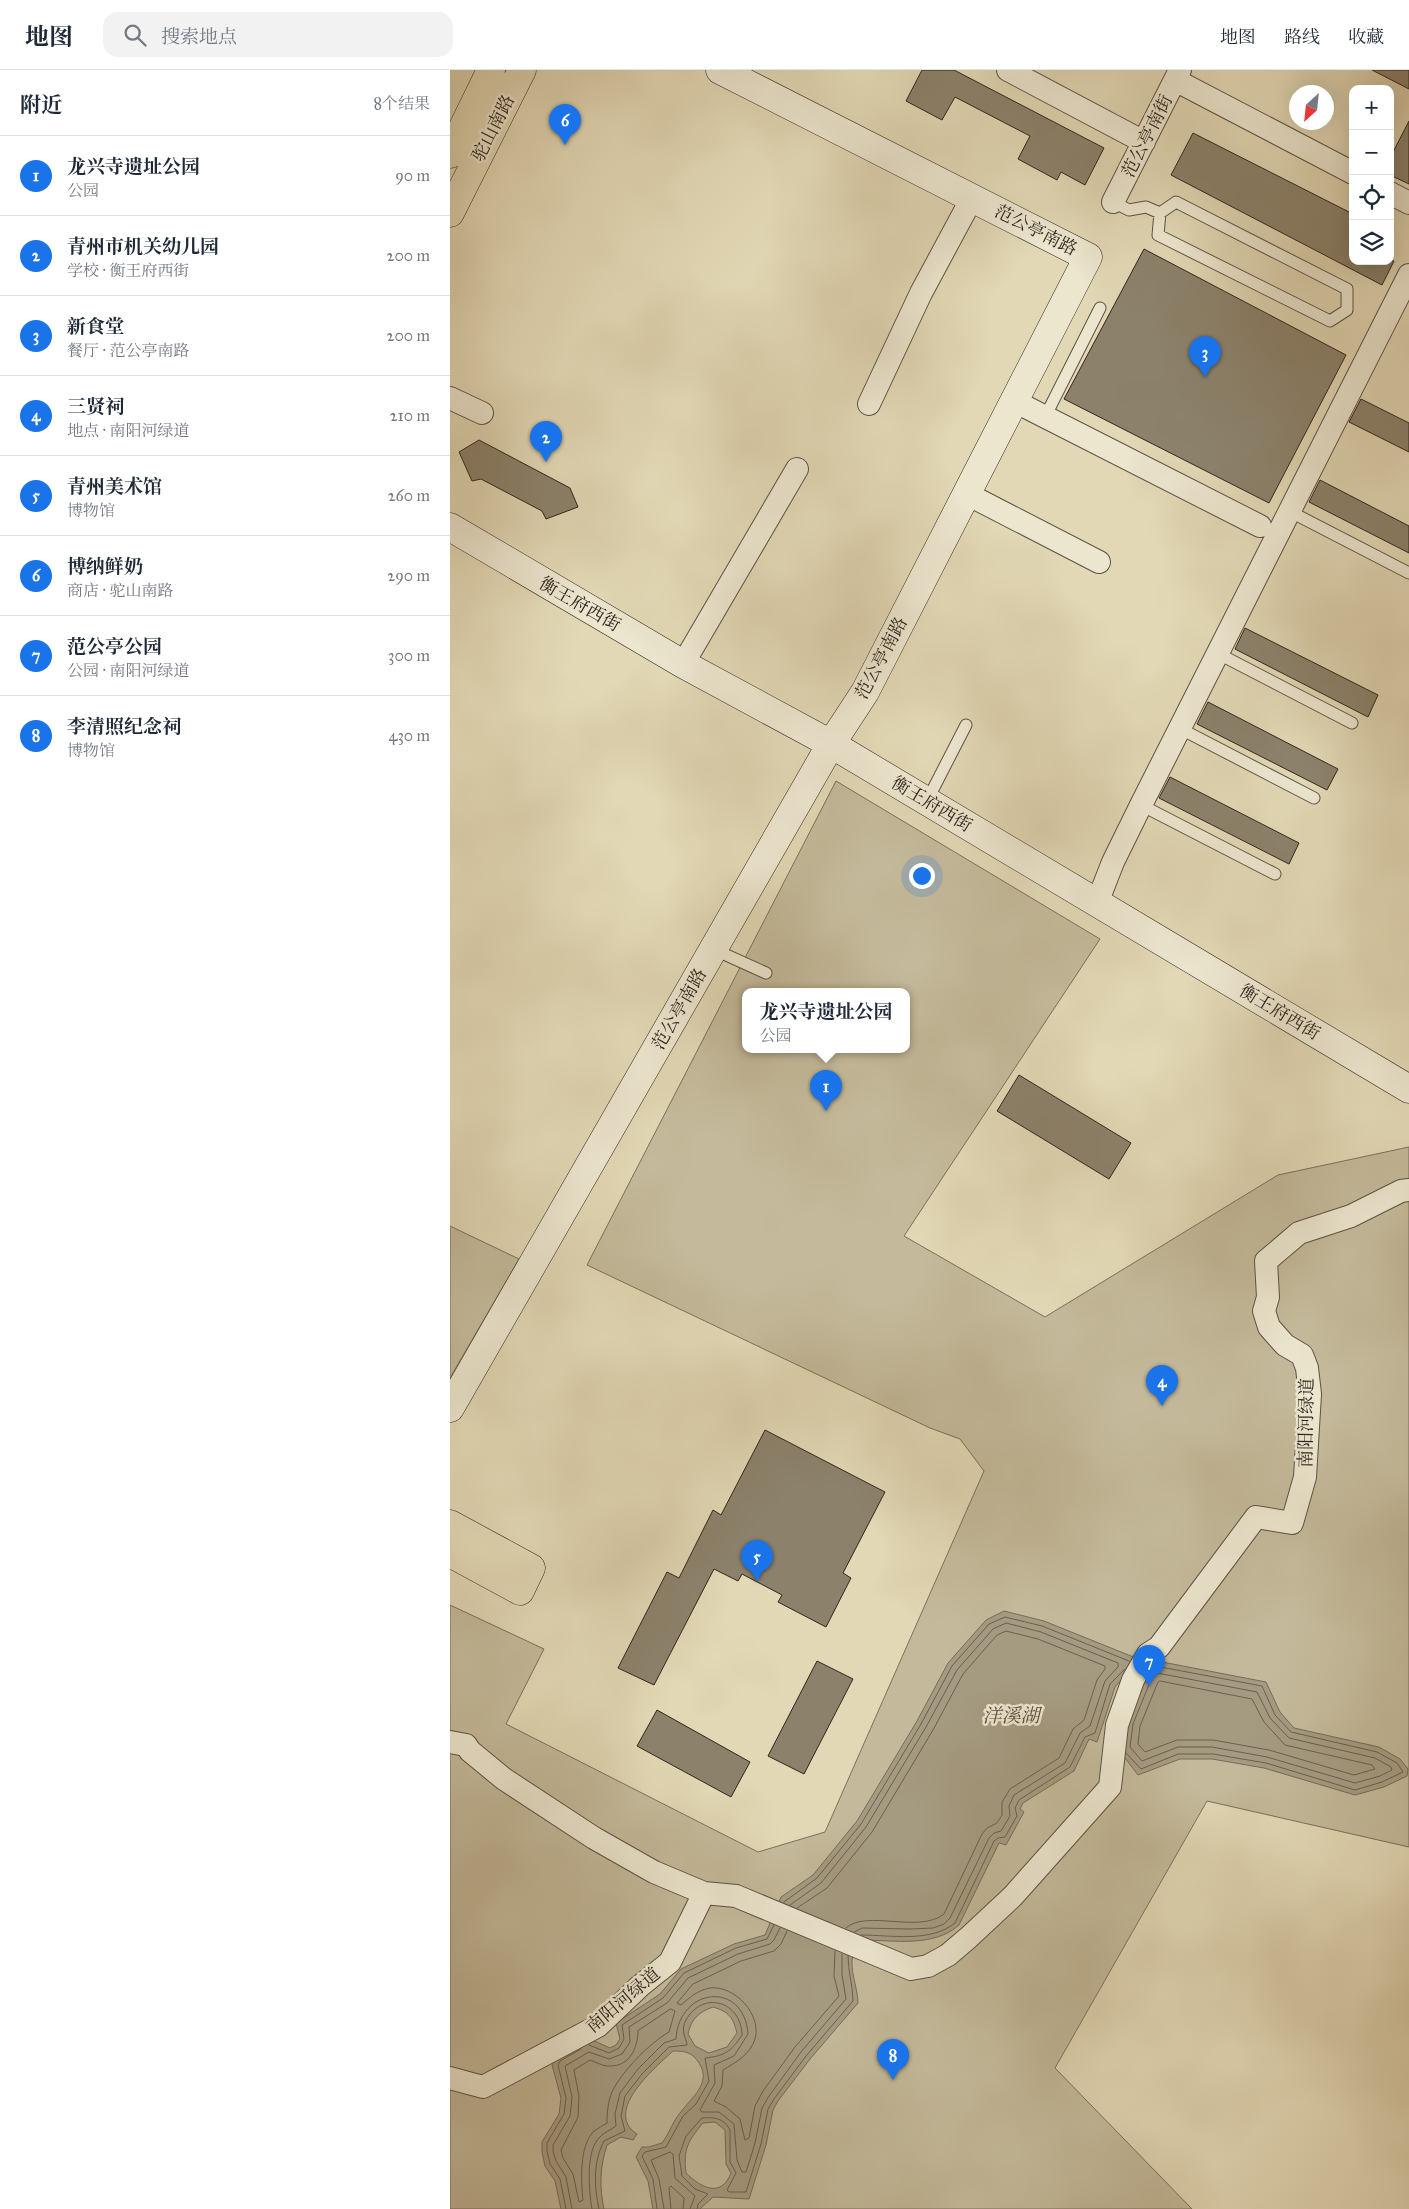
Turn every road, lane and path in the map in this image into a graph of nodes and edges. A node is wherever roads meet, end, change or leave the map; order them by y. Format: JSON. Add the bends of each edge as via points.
{"nodes":[{"id":1,"x":491,"y":70,"type":"edge"},
{"id":2,"x":522,"y":70,"type":"edge"},
{"id":3,"x":720,"y":70,"type":"edge"},
{"id":4,"x":1008,"y":70,"type":"edge"},
{"id":5,"x":1178,"y":75,"type":"edge"},
{"id":6,"x":1144,"y":142,"type":"junction"},
{"id":7,"x":450,"y":154,"type":"edge"},
{"id":8,"x":1349,"y":172,"type":"edge"},
{"id":9,"x":1394,"y":195,"type":"edge"},
{"id":10,"x":972,"y":198,"type":"junction"},
{"id":11,"x":1113,"y":202,"type":"joint"},
{"id":12,"x":1409,"y":203,"type":"edge"},
{"id":13,"x":450,"y":212,"type":"edge"},
{"id":14,"x":1160,"y":213,"type":"junction"},
{"id":15,"x":1409,"y":275,"type":"edge"},
{"id":16,"x":1100,"y":308,"type":"dead end"},
{"id":17,"x":450,"y":398,"type":"edge"},
{"id":18,"x":1014,"y":401,"type":"junction"},
{"id":19,"x":869,"y":404,"type":"dead end"},
{"id":20,"x":482,"y":413,"type":"dead end"},
{"id":21,"x":1046,"y":417,"type":"junction"},
{"id":22,"x":797,"y":470,"type":"dead end"},
{"id":23,"x":967,"y":494,"type":"junction"},
{"id":24,"x":1289,"y":511,"type":"junction"},
{"id":25,"x":1260,"y":526,"type":"dead end"},
{"id":26,"x":450,"y":527,"type":"edge"},
{"id":27,"x":1099,"y":562,"type":"dead end"},
{"id":28,"x":1409,"y":573,"type":"edge"},
{"id":29,"x":1217,"y":653,"type":"junction"},
{"id":30,"x":684,"y":664,"type":"junction"},
{"id":31,"x":1352,"y":723,"type":"dead end"},
{"id":32,"x":966,"y":724,"type":"dead end"},
{"id":33,"x":1180,"y":728,"type":"junction"},
{"id":34,"x":831,"y":744,"type":"junction"},
{"id":35,"x":1314,"y":798,"type":"dead end"},
{"id":36,"x":926,"y":801,"type":"junction"},
{"id":37,"x":1141,"y":805,"type":"junction"},
{"id":38,"x":1275,"y":874,"type":"dead end"},
{"id":39,"x":1097,"y":903,"type":"junction"},
{"id":40,"x":713,"y":949,"type":"junction"},
{"id":41,"x":766,"y":973,"type":"dead end"},
{"id":42,"x":1409,"y":1089,"type":"edge"},
{"id":43,"x":1409,"y":1190,"type":"edge"},
{"id":44,"x":450,"y":1408,"type":"edge"},
{"id":45,"x":450,"y":1524,"type":"edge"},
{"id":46,"x":450,"y":1553,"type":"edge"},
{"id":47,"x":450,"y":1742,"type":"edge"},
{"id":48,"x":704,"y":1893,"type":"junction"},
{"id":49,"x":450,"y":2078,"type":"edge"}],
"edges":[{"from":1,"to":7,"type":"main road","name":"驼山南路"},
{"from":2,"to":13,"type":"main road","name":"驼山南路"},
{"from":3,"to":10,"type":"street","name":"范公亭南路"},
{"from":4,"to":6,"type":"street"},
{"from":5,"to":6,"type":"street","name":"范公亭南街"},
{"from":5,"to":8,"type":"street"},
{"from":6,"to":11,"type":"street","name":"范公亭南街"},
{"from":9,"to":12,"type":"street"},
{"from":10,"to":18,"type":"street","name":"范公亭南路","via":[[1088,257]]},
{"from":10,"to":19,"type":"street","via":[[921,293]]},
{"from":11,"to":14,"type":"lane","via":[[1129,210],[1146,207]]},
{"from":14,"to":14,"type":"lane","via":[[1158,235],[1330,322],[1347,310],[1347,289],[1176,202]]},
{"from":15,"to":24,"type":"street"},
{"from":16,"to":21,"type":"lane"},
{"from":17,"to":20,"type":"street"},
{"from":18,"to":21,"type":"street"},
{"from":18,"to":23,"type":"street","name":"范公亭南路"},
{"from":21,"to":25,"type":"street"},
{"from":22,"to":30,"type":"street"},
{"from":23,"to":27,"type":"street"},
{"from":23,"to":34,"type":"street","name":"范公亭南路","via":[[865,692]]},
{"from":24,"to":28,"type":"lane"},
{"from":24,"to":29,"type":"street"},
{"from":26,"to":30,"type":"street","name":"衡王府西街"},
{"from":29,"to":31,"type":"lane"},
{"from":29,"to":33,"type":"street"},
{"from":30,"to":34,"type":"street","name":"衡王府西街"},
{"from":32,"to":36,"type":"lane"},
{"from":33,"to":35,"type":"lane"},
{"from":33,"to":37,"type":"street"},
{"from":34,"to":36,"type":"street","name":"衡王府西街"},
{"from":34,"to":40,"type":"street","name":"范公亭南路"},
{"from":36,"to":39,"type":"street","name":"衡王府西街"},
{"from":37,"to":38,"type":"lane"},
{"from":37,"to":39,"type":"street"},
{"from":39,"to":42,"type":"street","name":"衡王府西街"},
{"from":40,"to":41,"type":"lane"},
{"from":40,"to":44,"type":"street","name":"范公亭南路"},
{"from":43,"to":48,"type":"street","name":"南阳河绿道","via":[[1351,1216],[1299,1233],[1266,1261],[1268,1297],[1264,1311],[1269,1327],[1285,1345],[1302,1355],[1310,1394],[1305,1477],[1292,1523],[1256,1517],[1159,1647],[1148,1654],[1133,1680],[1118,1725],[1110,1787],[1013,1896],[948,1955],[928,1966],[911,1969],[736,1896]]},
{"from":45,"to":46,"type":"main road","via":[[531,1568],[520,1590]]},
{"from":47,"to":48,"type":"street","via":[[466,1745],[470,1752],[504,1779],[594,1838],[654,1872]]},
{"from":48,"to":49,"type":"street","name":"南阳河绿道","via":[[670,1962],[598,2026],[483,2087]]}]}
